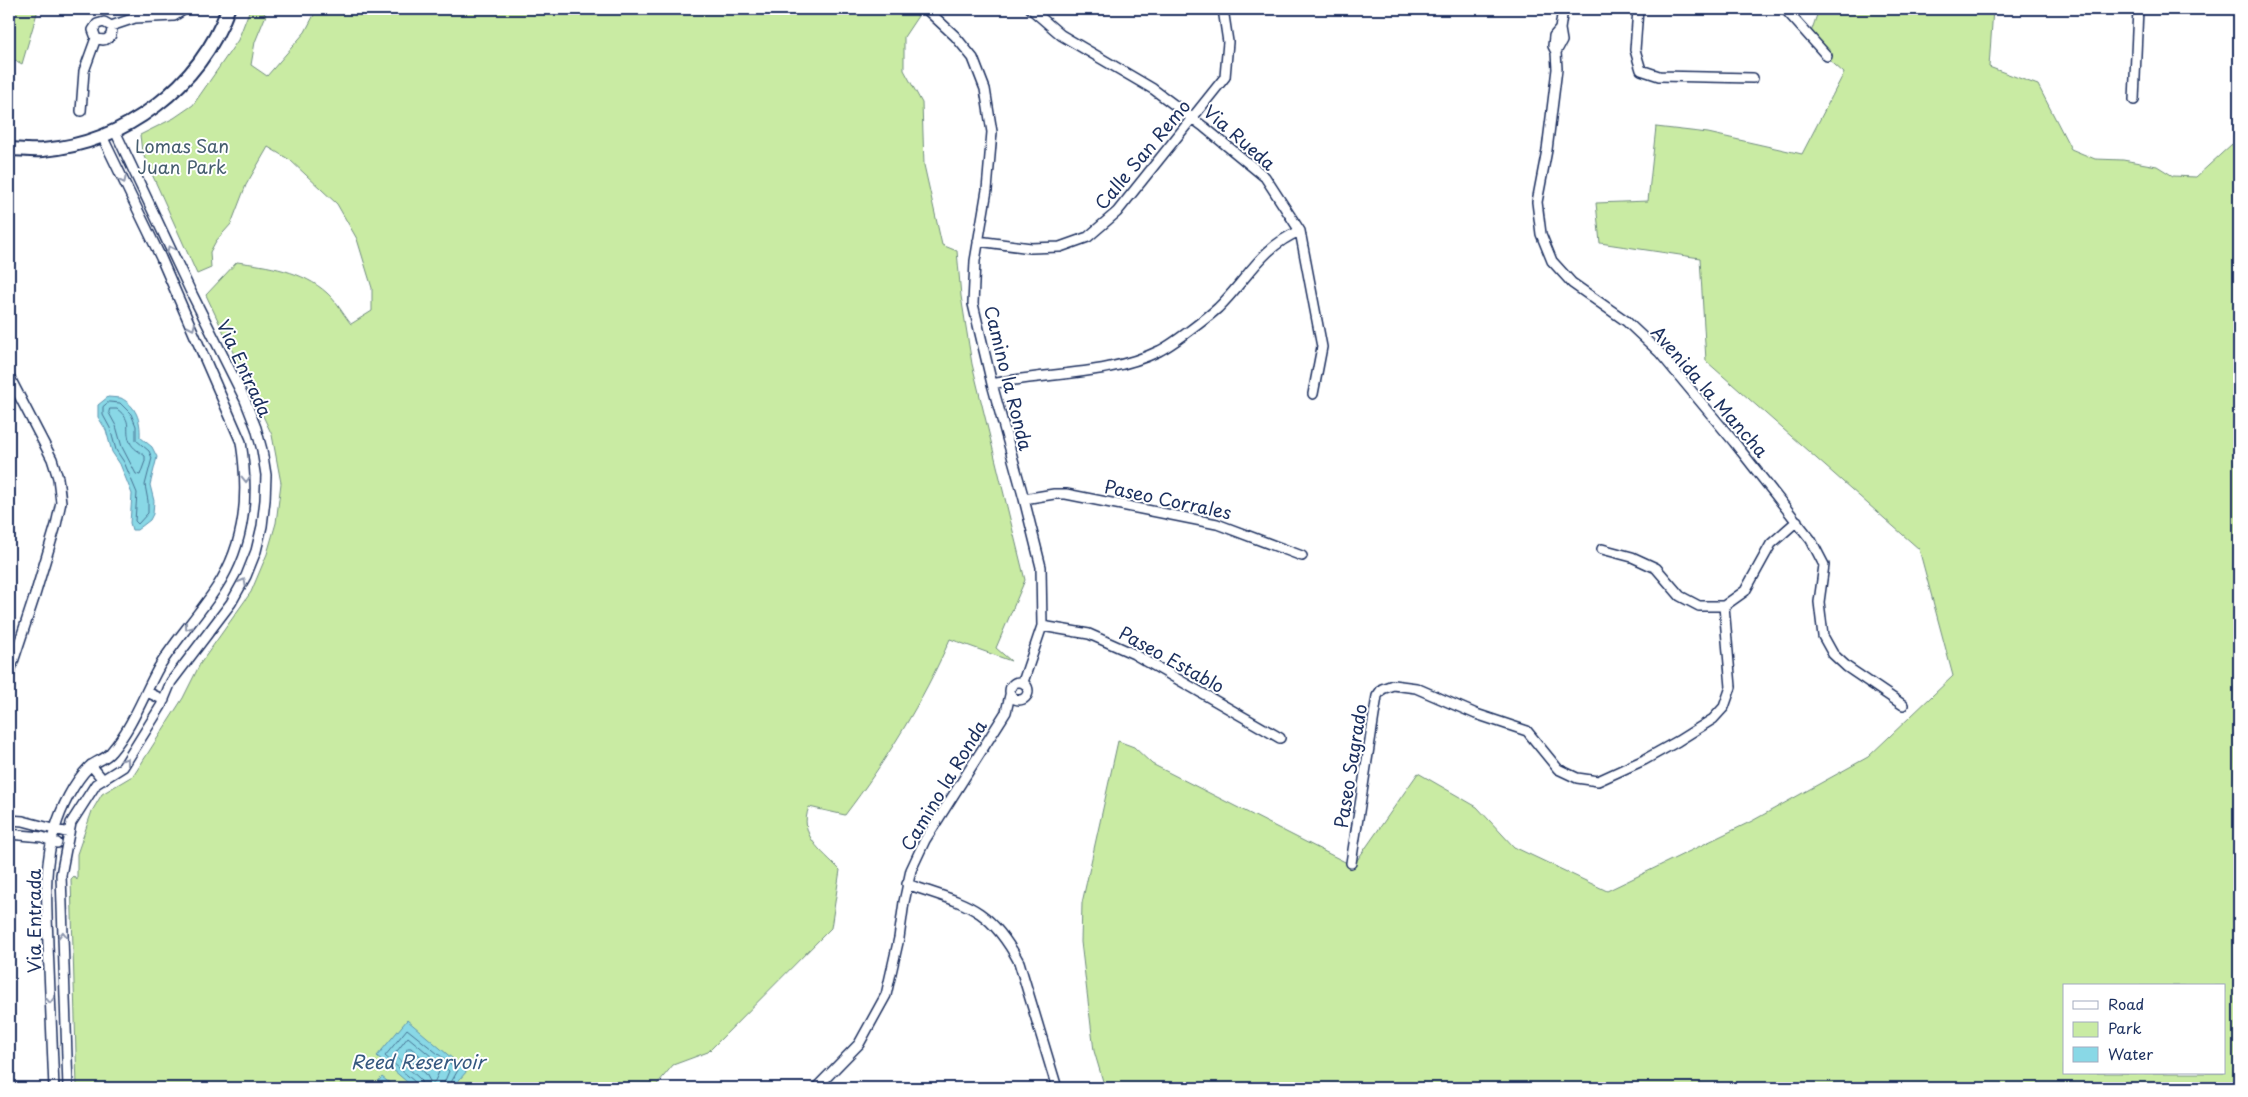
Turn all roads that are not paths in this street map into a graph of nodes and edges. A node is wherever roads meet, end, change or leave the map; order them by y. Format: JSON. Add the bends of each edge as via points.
{"nodes":[{"id":1,"x":185,"y":9,"type":"edge"},
{"id":2,"x":228,"y":9,"type":"edge"},
{"id":3,"x":926,"y":9,"type":"edge"},
{"id":4,"x":1031,"y":9,"type":"edge"},
{"id":5,"x":1223,"y":9,"type":"edge"},
{"id":6,"x":1562,"y":9,"type":"edge"},
{"id":7,"x":1638,"y":9,"type":"edge"},
{"id":8,"x":1785,"y":9,"type":"edge"},
{"id":9,"x":2138,"y":9,"type":"edge"},
{"id":10,"x":111,"y":26,"type":"junction"},
{"id":11,"x":96,"y":38,"type":"junction"},
{"id":12,"x":1827,"y":56,"type":"dead end"},
{"id":13,"x":1753,"y":78,"type":"dead end"},
{"id":14,"x":2134,"y":100,"type":"dead end"},
{"id":15,"x":81,"y":111,"type":"dead end"},
{"id":16,"x":1193,"y":118,"type":"junction"},
{"id":17,"x":115,"y":131,"type":"junction"},
{"id":18,"x":102,"y":136,"type":"junction"},
{"id":19,"x":9,"y":149,"type":"edge"},
{"id":20,"x":1300,"y":231,"type":"junction"},
{"id":21,"x":978,"y":241,"type":"junction"},
{"id":22,"x":190,"y":290,"type":"junction"},
{"id":23,"x":178,"y":296,"type":"junction"},
{"id":24,"x":9,"y":376,"type":"edge"},
{"id":25,"x":992,"y":384,"type":"junction"},
{"id":26,"x":1313,"y":394,"type":"dead end"},
{"id":27,"x":1024,"y":499,"type":"junction"},
{"id":28,"x":1797,"y":521,"type":"junction"},
{"id":29,"x":1602,"y":549,"type":"dead end"},
{"id":30,"x":1302,"y":556,"type":"dead end"},
{"id":31,"x":1724,"y":606,"type":"junction"},
{"id":32,"x":1042,"y":626,"type":"junction"},
{"id":33,"x":9,"y":674,"type":"edge"},
{"id":34,"x":1023,"y":682,"type":"junction"},
{"id":35,"x":147,"y":692,"type":"junction"},
{"id":36,"x":1010,"y":695,"type":"junction"},
{"id":37,"x":164,"y":700,"type":"junction"},
{"id":38,"x":1021,"y":700,"type":"junction"},
{"id":39,"x":1904,"y":704,"type":"dead end"},
{"id":40,"x":1006,"y":712,"type":"junction"},
{"id":41,"x":1280,"y":738,"type":"dead end"},
{"id":42,"x":91,"y":765,"type":"junction"},
{"id":43,"x":103,"y":780,"type":"junction"},
{"id":44,"x":9,"y":820,"type":"edge"},
{"id":45,"x":54,"y":829,"type":"junction"},
{"id":46,"x":69,"y":832,"type":"junction"},
{"id":47,"x":9,"y":834,"type":"edge"},
{"id":48,"x":52,"y":841,"type":"junction"},
{"id":49,"x":66,"y":846,"type":"junction"},
{"id":50,"x":1351,"y":863,"type":"dead end"},
{"id":51,"x":907,"y":884,"type":"junction"},
{"id":52,"x":54,"y":1088,"type":"edge"},
{"id":53,"x":68,"y":1088,"type":"edge"},
{"id":54,"x":816,"y":1088,"type":"edge"},
{"id":55,"x":1057,"y":1088,"type":"edge"}],
"edges":[{"from":1,"to":10,"type":"street","via":[[174,16],[135,18]]},
{"from":2,"to":17,"type":"main road","via":[[205,55],[184,81],[160,104]]},
{"from":3,"to":21,"type":"street","name":"Camino la Ronda","via":[[973,58],[985,89],[992,132]]},
{"from":4,"to":16,"type":"street","name":"Via Rueda","via":[[1061,35],[1153,89]]},
{"from":5,"to":16,"type":"street","name":"Calle San Remo","via":[[1228,42],[1225,77]]},
{"from":6,"to":28,"type":"street","name":"Avenida la Mancha","via":[[1562,41],[1556,52],[1557,69],[1538,202],[1540,234],[1552,261],[1572,283],[1626,321],[1660,353]]},
{"from":7,"to":13,"type":"street","via":[[1635,50],[1641,70],[1659,76]]},
{"from":8,"to":12,"type":"street"},
{"from":9,"to":14,"type":"street"},
{"from":10,"to":11,"type":"street","via":[[111,36],[106,40]]},
{"from":10,"to":11,"type":"street","via":[[104,22],[97,24],[94,30]]},
{"from":11,"to":15,"type":"street","via":[[84,71]]},
{"from":16,"to":20,"type":"street","name":"Via Rueda","via":[[1265,177]]},
{"from":16,"to":21,"type":"street","name":"Calle San Remo","via":[[1117,212],[1088,237],[1060,247],[1031,248]]},
{"from":17,"to":18,"type":"main road"},
{"from":22,"to":17,"type":"street","name":"Via Entrada","one_way":true},
{"from":18,"to":19,"type":"main road","via":[[43,150]]},
{"from":18,"to":23,"type":"street","name":"Via Entrada","one_way":true},
{"from":20,"to":25,"type":"street","via":[[1287,236],[1264,253],[1218,308],[1160,351],[1120,366]]},
{"from":20,"to":26,"type":"street","name":"Via Rueda","via":[[1322,347]]},
{"from":21,"to":25,"type":"street","name":"Camino la Ronda","via":[[973,304]]},
{"from":22,"to":23,"type":"street"},
{"from":37,"to":22,"type":"street","name":"Via Entrada","one_way":true,"via":[[171,682],[231,603],[246,576],[262,526],[265,500],[266,475],[256,428]]},
{"from":23,"to":35,"type":"street","name":"Via Entrada","one_way":true,"via":[[241,442],[246,500],[241,531],[231,561],[217,587],[160,666]]},
{"from":24,"to":33,"type":"street","via":[[52,459],[60,502],[36,596]]},
{"from":25,"to":27,"type":"street","name":"Camino la Ronda"},
{"from":27,"to":30,"type":"street","name":"Paseo Corrales","via":[[1066,494],[1203,520]]},
{"from":27,"to":32,"type":"street","name":"Camino la Ronda","via":[[1041,567]]},
{"from":28,"to":31,"type":"street","via":[[1771,544],[1745,591]]},
{"from":28,"to":39,"type":"street","name":"Avenida la Mancha","via":[[1824,565],[1819,602],[1823,636],[1833,654],[1847,667]]},
{"from":29,"to":31,"type":"street","via":[[1656,568],[1680,596],[1699,606]]},
{"from":31,"to":50,"type":"street","name":"Paseo Sagrado","via":[[1731,687],[1724,707],[1713,719],[1644,760],[1598,781],[1577,778],[1558,769],[1527,731],[1476,714],[1416,688],[1393,686],[1382,689],[1377,696]]},
{"from":32,"to":34,"type":"street","name":"Camino la Ronda"},
{"from":32,"to":41,"type":"street","name":"Paseo Establo","via":[[1089,634],[1134,654]]},
{"from":34,"to":36,"type":"street","name":"Camino la Ronda","via":[[1012,684]]},
{"from":34,"to":38,"type":"street","name":"Camino la Ronda","via":[[1028,692]]},
{"from":35,"to":37,"type":"street"},
{"from":35,"to":42,"type":"street","name":"Via Entrada","via":[[136,717],[110,754]]},
{"from":36,"to":38,"type":"street"},
{"from":36,"to":40,"type":"street","name":"Camino la Ronda"},
{"from":43,"to":37,"type":"street","name":"Via Entrada","one_way":true,"via":[[122,767]]},
{"from":38,"to":40,"type":"street","name":"Camino la Ronda"},
{"from":40,"to":51,"type":"street","name":"Camino la Ronda","via":[[925,840]]},
{"from":42,"to":43,"type":"street"},
{"from":42,"to":45,"type":"street","name":"Via Entrada","via":[[76,782]]},
{"from":43,"to":46,"type":"street","name":"Via Entrada","via":[[90,792]]},
{"from":44,"to":45,"type":"street","via":[[23,820]]},
{"from":45,"to":46,"type":"street"},
{"from":45,"to":48,"type":"street","name":"Via Entrada"},
{"from":46,"to":49,"type":"street","name":"Via Entrada"},
{"from":47,"to":48,"type":"street"},
{"from":48,"to":49,"type":"street"},
{"from":48,"to":52,"type":"street","name":"Via Entrada","one_way":true,"via":[[46,894]]},
{"from":53,"to":49,"type":"street","name":"Via Entrada","one_way":true,"via":[[61,875]]},
{"from":51,"to":54,"type":"street","name":"Camino la Ronda","via":[[886,995],[859,1044]]},
{"from":51,"to":55,"type":"street","via":[[965,903],[997,928],[1009,944],[1019,962]]}]}
